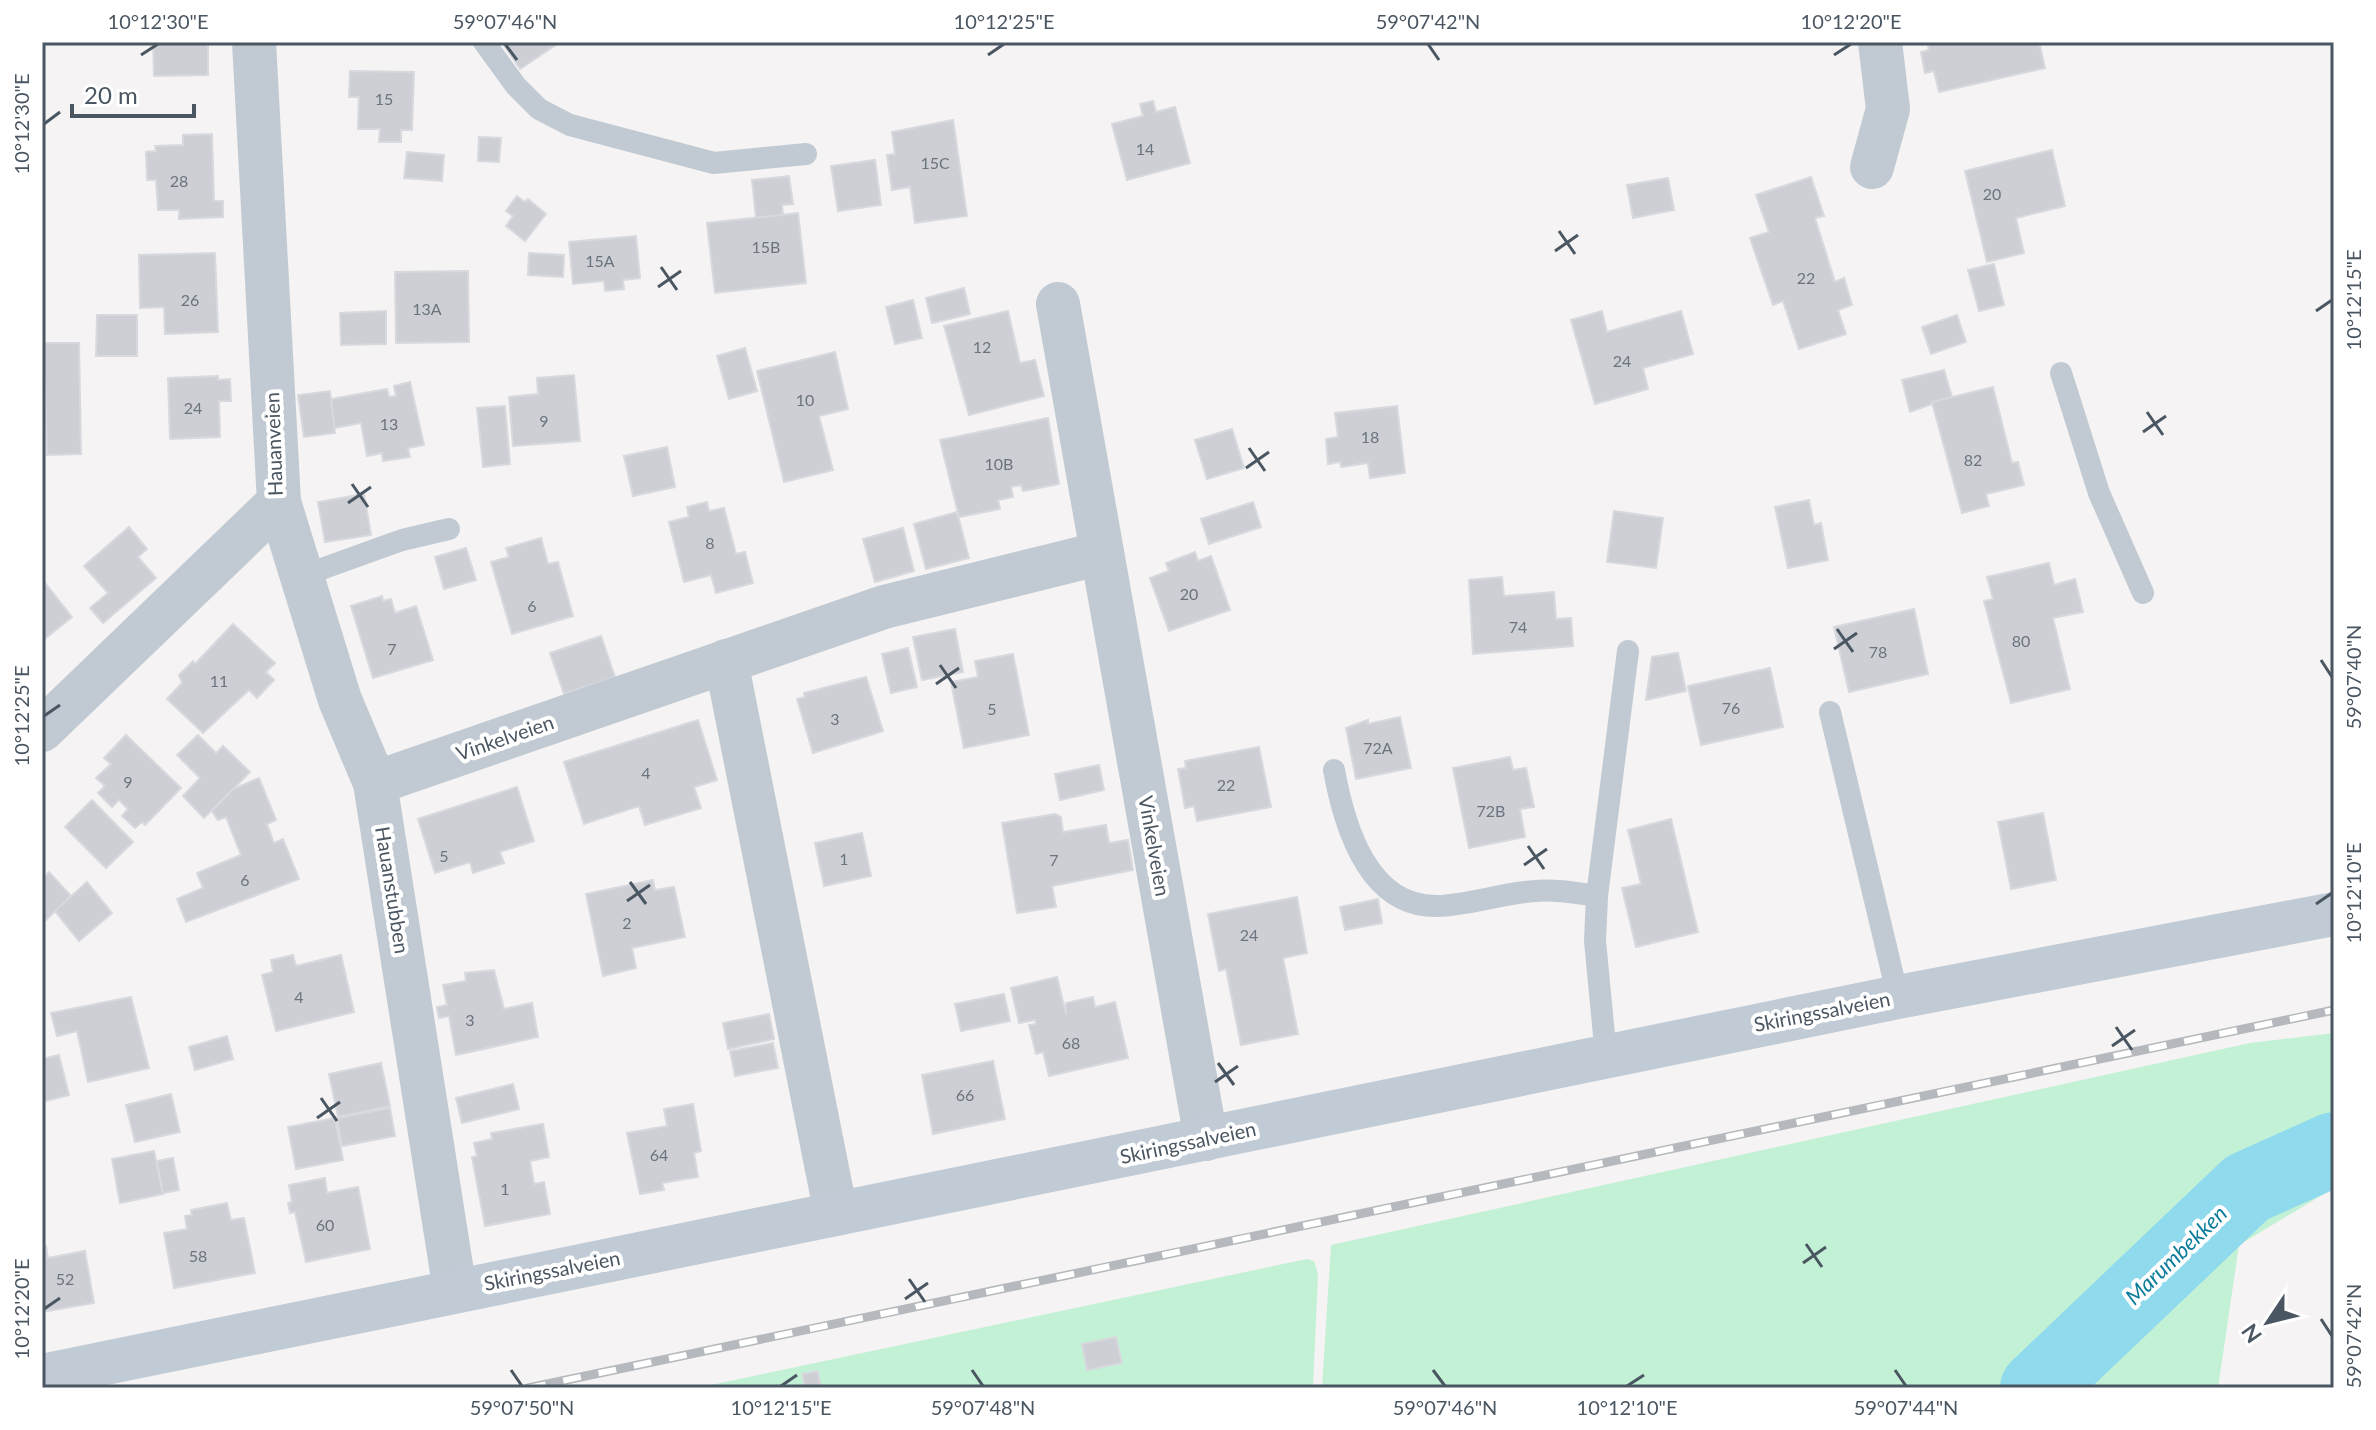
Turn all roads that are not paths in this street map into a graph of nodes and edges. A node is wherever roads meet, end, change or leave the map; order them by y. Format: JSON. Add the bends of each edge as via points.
{"nodes":[{"id":1,"x":484,"y":42,"type":"edge"},
{"id":2,"x":1880,"y":42,"type":"edge"},
{"id":3,"x":266,"y":47,"type":"edge"},
{"id":4,"x":806,"y":154,"type":"dead end"},
{"id":5,"x":1872,"y":167,"type":"dead end"},
{"id":6,"x":1058,"y":304,"type":"dead end"},
{"id":7,"x":2061,"y":373,"type":"dead end"},
{"id":8,"x":279,"y":502,"type":"junction"},
{"id":9,"x":449,"y":529,"type":"dead end"},
{"id":10,"x":1102,"y":553,"type":"junction"},
{"id":11,"x":302,"y":576,"type":"junction"},
{"id":12,"x":2143,"y":593,"type":"dead end"},
{"id":13,"x":1628,"y":651,"type":"dead end"},
{"id":14,"x":726,"y":661,"type":"junction"},
{"id":15,"x":1830,"y":712,"type":"dead end"},
{"id":16,"x":42,"y":730,"type":"edge"},
{"id":17,"x":1334,"y":770,"type":"dead end"},
{"id":18,"x":375,"y":783,"type":"junction"},
{"id":19,"x":1597,"y":896,"type":"junction"},
{"id":20,"x":2334,"y":914,"type":"edge"},
{"id":21,"x":1898,"y":997,"type":"junction"},
{"id":22,"x":1606,"y":1056,"type":"junction"},
{"id":23,"x":1206,"y":1139,"type":"junction"},
{"id":24,"x":836,"y":1214,"type":"junction"},
{"id":25,"x":455,"y":1291,"type":"junction"},
{"id":26,"x":42,"y":1376,"type":"edge"}],
"edges":[{"from":1,"to":4,"type":"lane","via":[[539,109],[570,125],[714,163]]},
{"from":2,"to":5,"type":"street","via":[[1888,109]]},
{"from":3,"to":8,"type":"street","name":"Hauanveien"},
{"from":6,"to":10,"type":"street","name":"Vinkelveien"},
{"from":7,"to":12,"type":"lane","via":[[2099,493]]},
{"from":8,"to":11,"type":"street","name":"Hauanstubben"},
{"from":8,"to":16,"type":"street","name":"Hauanveien"},
{"from":9,"to":11,"type":"lane"},
{"from":10,"to":14,"type":"street","name":"Vinkelveien","via":[[884,607]]},
{"from":10,"to":23,"type":"street","name":"Vinkelveien"},
{"from":11,"to":18,"type":"street","name":"Hauanstubben","via":[[340,700]]},
{"from":13,"to":19,"type":"lane"},
{"from":14,"to":18,"type":"street","name":"Vinkelveien"},
{"from":14,"to":24,"type":"street"},
{"from":15,"to":21,"type":"lane"},
{"from":17,"to":19,"type":"lane","via":[[1359,855],[1398,895],[1434,906],[1537,890]]},
{"from":18,"to":25,"type":"street","name":"Hauanstubben"},
{"from":19,"to":22,"type":"lane","via":[[1595,941]]},
{"from":20,"to":21,"type":"main road","name":"Skiringssalveien"},
{"from":21,"to":22,"type":"main road","name":"Skiringssalveien"},
{"from":22,"to":23,"type":"main road","name":"Skiringssalveien"},
{"from":23,"to":24,"type":"main road","name":"Skiringssalveien"},
{"from":24,"to":25,"type":"main road","name":"Skiringssalveien"},
{"from":25,"to":26,"type":"main road","name":"Skiringssalveien"}]}
